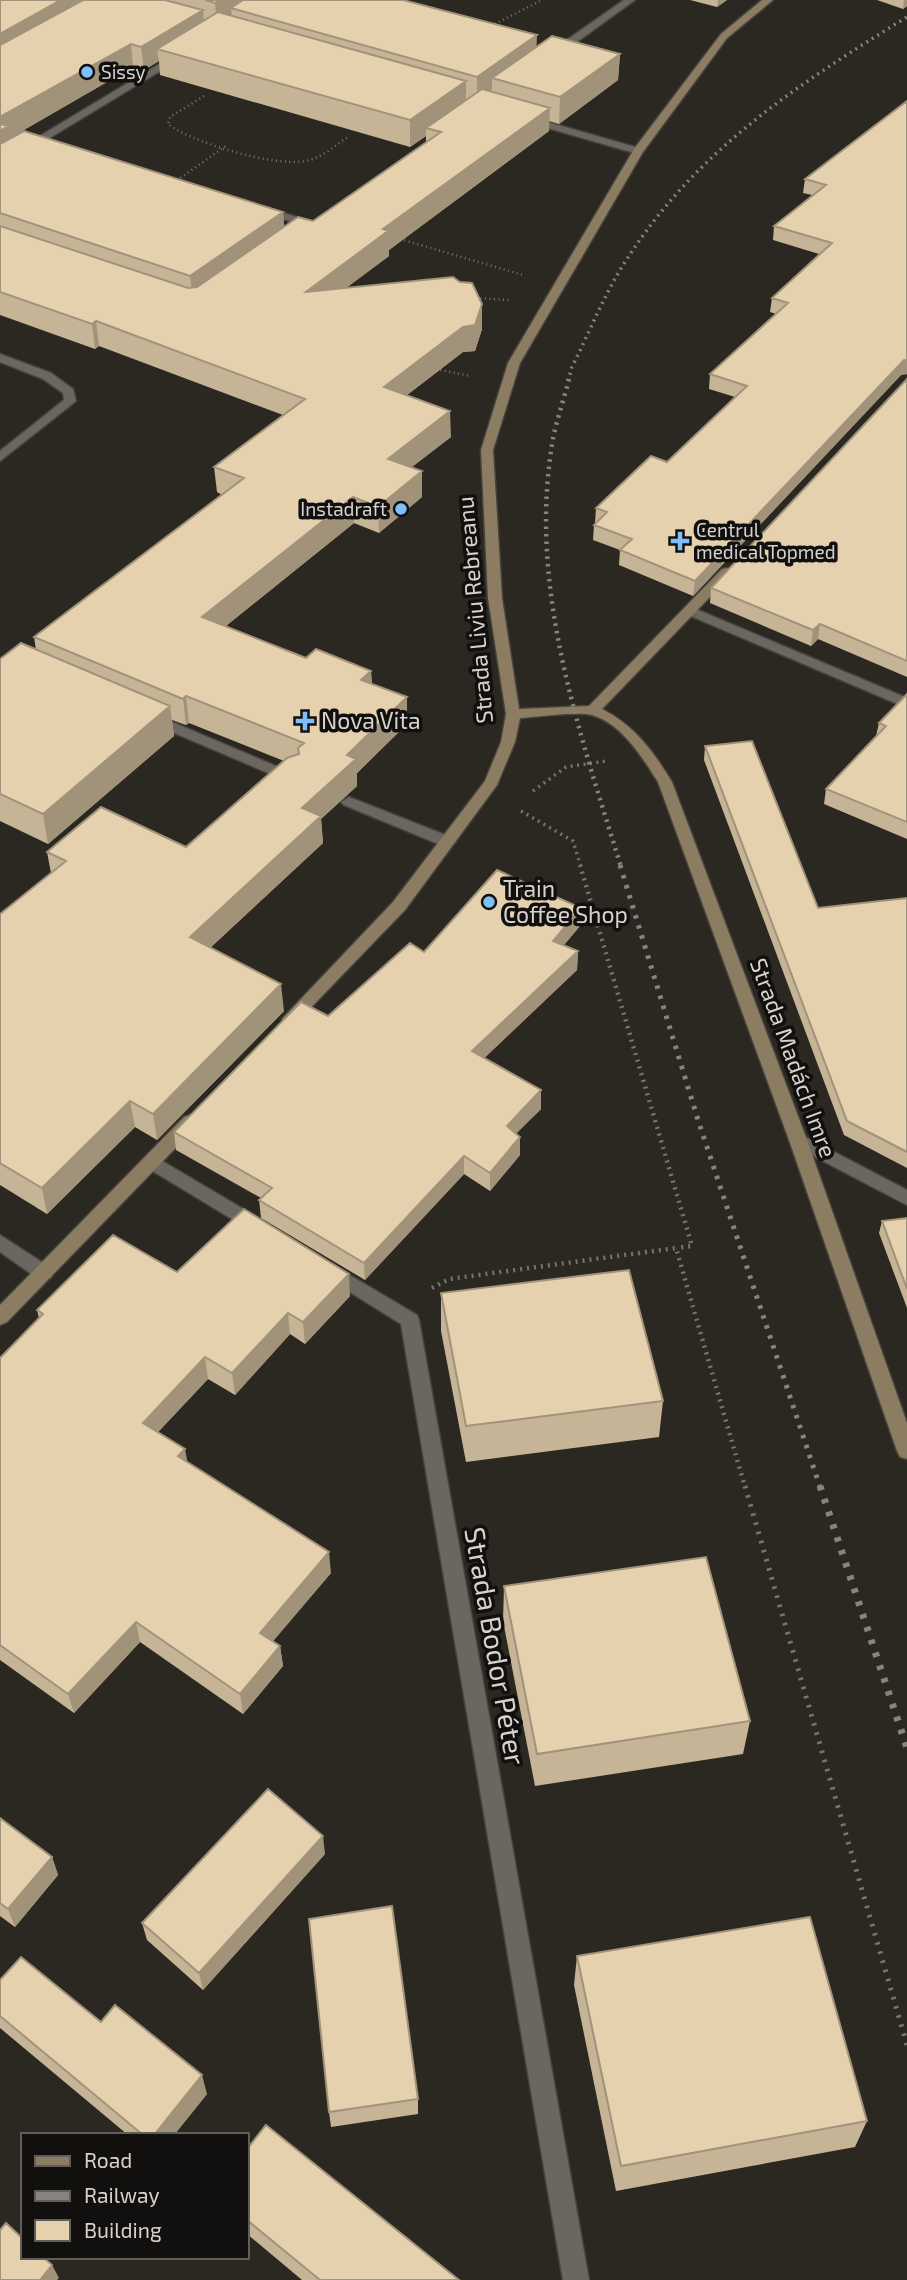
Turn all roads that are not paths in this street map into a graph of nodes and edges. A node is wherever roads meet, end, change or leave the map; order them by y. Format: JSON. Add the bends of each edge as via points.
{"nodes":[{"id":1,"x":630,"y":0,"type":"edge"},
{"id":2,"x":768,"y":0,"type":"edge"},
{"id":3,"x":189,"y":50,"type":"edge"},
{"id":4,"x":545,"y":60,"type":"edge"},
{"id":5,"x":517,"y":116,"type":"edge"},
{"id":6,"x":39,"y":143,"type":"junction"},
{"id":7,"x":52,"y":147,"type":"edge"},
{"id":8,"x":638,"y":151,"type":"junction"},
{"id":9,"x":0,"y":165,"type":"edge"},
{"id":10,"x":249,"y":206,"type":"edge"},
{"id":11,"x":326,"y":217,"type":"edge"},
{"id":12,"x":0,"y":358,"type":"edge"},
{"id":13,"x":0,"y":457,"type":"edge"},
{"id":14,"x":738,"y":561,"type":"edge"},
{"id":15,"x":691,"y":611,"type":"junction"},
{"id":16,"x":907,"y":703,"type":"edge"},
{"id":17,"x":593,"y":710,"type":"junction"},
{"id":18,"x":138,"y":713,"type":"edge"},
{"id":19,"x":513,"y":714,"type":"junction"},
{"id":20,"x":292,"y":778,"type":"edge"},
{"id":21,"x":349,"y":802,"type":"dead end"},
{"id":22,"x":447,"y":842,"type":"junction"},
{"id":23,"x":276,"y":1034,"type":"edge"},
{"id":24,"x":200,"y":1113,"type":"edge"},
{"id":25,"x":798,"y":1140,"type":"junction"},
{"id":26,"x":152,"y":1162,"type":"junction"},
{"id":27,"x":907,"y":1199,"type":"edge"},
{"id":28,"x":273,"y":1236,"type":"edge"},
{"id":29,"x":0,"y":1242,"type":"edge"},
{"id":30,"x":309,"y":1258,"type":"edge"},
{"id":31,"x":44,"y":1273,"type":"junction"},
{"id":32,"x":0,"y":1317,"type":"edge"},
{"id":33,"x":907,"y":1451,"type":"edge"},
{"id":34,"x":576,"y":2280,"type":"edge"}],
"edges":[{"from":1,"to":4,"type":"street"},
{"from":2,"to":8,"type":"street","name":"Strada Liviu Rebreanu","via":[[724,36]]},
{"from":3,"to":6,"type":"street"},
{"from":5,"to":8,"type":"street"},
{"from":6,"to":7,"type":"street"},
{"from":6,"to":9,"type":"street"},
{"from":8,"to":19,"type":"street","name":"Strada Liviu Rebreanu","via":[[514,363],[488,450],[495,598]]},
{"from":10,"to":11,"type":"street","via":[[308,229]]},
{"from":12,"to":13,"type":"street","via":[[47,376],[69,392],[70,401]]},
{"from":14,"to":15,"type":"street"},
{"from":15,"to":16,"type":"street"},
{"from":15,"to":17,"type":"street"},
{"from":17,"to":19,"type":"street"},
{"from":17,"to":25,"type":"street","name":"Strada Madách Imre","via":[[631,733],[664,782]]},
{"from":18,"to":20,"type":"street"},
{"from":19,"to":22,"type":"street","name":"Strada Liviu Rebreanu","via":[[492,782]]},
{"from":21,"to":22,"type":"street"},
{"from":22,"to":23,"type":"street","name":"Strada Liviu Rebreanu","via":[[400,906]]},
{"from":24,"to":26,"type":"street"},
{"from":25,"to":27,"type":"street"},
{"from":25,"to":33,"type":"street","name":"Strada Madách Imre"},
{"from":26,"to":28,"type":"street"},
{"from":26,"to":31,"type":"street"},
{"from":29,"to":31,"type":"street"},
{"from":30,"to":34,"type":"street","name":"Strada Bodor Péter","via":[[410,1321]]},
{"from":31,"to":32,"type":"street"}]}
